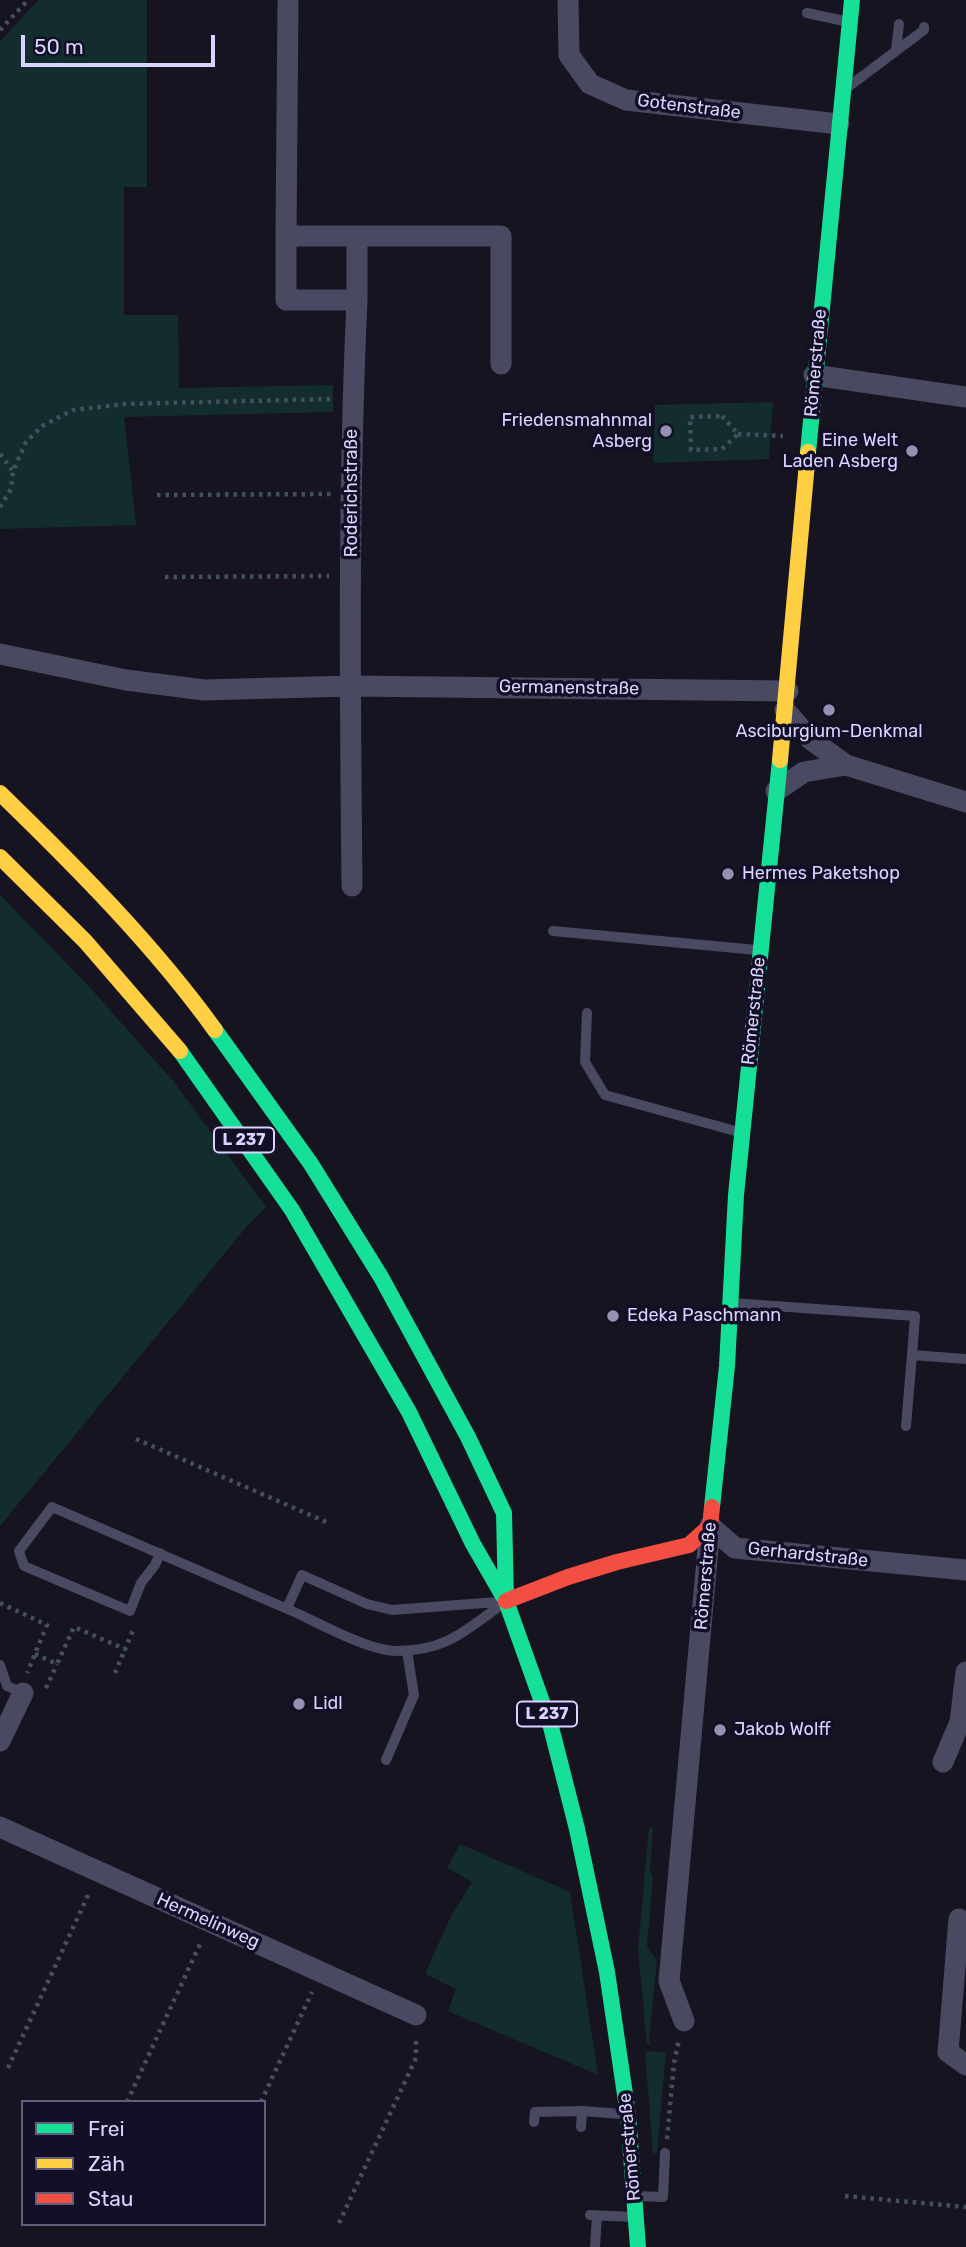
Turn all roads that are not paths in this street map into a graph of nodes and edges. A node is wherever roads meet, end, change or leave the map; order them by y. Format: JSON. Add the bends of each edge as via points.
{"nodes":[{"id":1,"x":288,"y":0,"type":"edge"},
{"id":2,"x":568,"y":0,"type":"edge"},
{"id":3,"x":852,"y":0,"type":"edge"},
{"id":4,"x":807,"y":13,"type":"dead end"},
{"id":5,"x":850,"y":22,"type":"junction"},
{"id":6,"x":899,"y":24,"type":"dead end"},
{"id":7,"x":924,"y":27,"type":"dead end"},
{"id":8,"x":896,"y":50,"type":"junction"},
{"id":9,"x":843,"y":91,"type":"junction"},
{"id":10,"x":839,"y":124,"type":"junction"},
{"id":11,"x":286,"y":236,"type":"junction"},
{"id":12,"x":357,"y":236,"type":"junction"},
{"id":13,"x":357,"y":300,"type":"junction"},
{"id":14,"x":501,"y":364,"type":"dead end"},
{"id":15,"x":814,"y":375,"type":"junction"},
{"id":16,"x":966,"y":397,"type":"edge"},
{"id":17,"x":0,"y":654,"type":"edge"},
{"id":18,"x":350,"y":686,"type":"junction"},
{"id":19,"x":787,"y":700,"type":"junction"},
{"id":20,"x":846,"y":765,"type":"junction"},
{"id":21,"x":776,"y":791,"type":"junction"},
{"id":22,"x":0,"y":793,"type":"edge"},
{"id":23,"x":966,"y":802,"type":"edge"},
{"id":24,"x":0,"y":857,"type":"edge"},
{"id":25,"x":352,"y":886,"type":"dead end"},
{"id":26,"x":553,"y":931,"type":"dead end"},
{"id":27,"x":760,"y":950,"type":"junction"},
{"id":28,"x":587,"y":1013,"type":"dead end"},
{"id":29,"x":742,"y":1133,"type":"junction"},
{"id":30,"x":729,"y":1303,"type":"junction"},
{"id":31,"x":912,"y":1355,"type":"junction"},
{"id":32,"x":966,"y":1359,"type":"edge"},
{"id":33,"x":906,"y":1426,"type":"dead end"},
{"id":34,"x":710,"y":1526,"type":"junction"},
{"id":35,"x":160,"y":1553,"type":"junction"},
{"id":36,"x":966,"y":1570,"type":"edge"},
{"id":37,"x":506,"y":1601,"type":"junction"},
{"id":38,"x":287,"y":1608,"type":"junction"},
{"id":39,"x":407,"y":1650,"type":"junction"},
{"id":40,"x":0,"y":1665,"type":"edge"},
{"id":41,"x":966,"y":1672,"type":"edge"},
{"id":42,"x":23,"y":1693,"type":"joint"},
{"id":43,"x":0,"y":1741,"type":"edge"},
{"id":44,"x":386,"y":1760,"type":"dead end"},
{"id":45,"x":943,"y":1762,"type":"dead end"},
{"id":46,"x":0,"y":1827,"type":"edge"},
{"id":47,"x":959,"y":1919,"type":"dead end"},
{"id":48,"x":416,"y":2015,"type":"road end"},
{"id":49,"x":684,"y":2021,"type":"road end"},
{"id":50,"x":966,"y":2065,"type":"edge"},
{"id":51,"x":582,"y":2111,"type":"junction"},
{"id":52,"x":628,"y":2115,"type":"junction"},
{"id":53,"x":534,"y":2122,"type":"dead end"},
{"id":54,"x":581,"y":2127,"type":"dead end"},
{"id":55,"x":665,"y":2153,"type":"road end"},
{"id":56,"x":636,"y":2196,"type":"junction"},
{"id":57,"x":636,"y":2217,"type":"junction"},
{"id":58,"x":595,"y":2247,"type":"edge"},
{"id":59,"x":638,"y":2247,"type":"edge"}],
"edges":[{"from":1,"to":11,"type":"street"},
{"from":2,"to":10,"type":"street","name":"Gotenstraße","via":[[569,55],[590,84],[626,100]]},
{"from":3,"to":5,"type":"main road","name":"Römerstraße"},
{"from":4,"to":5,"type":"lane"},
{"from":5,"to":9,"type":"main road","name":"Römerstraße"},
{"from":6,"to":8,"type":"lane"},
{"from":7,"to":8,"type":"lane"},
{"from":8,"to":9,"type":"lane"},
{"from":9,"to":10,"type":"main road","name":"Römerstraße"},
{"from":10,"to":15,"type":"main road","name":"Römerstraße"},
{"from":11,"to":12,"type":"street"},
{"from":11,"to":13,"type":"street","via":[[286,300]]},
{"from":12,"to":13,"type":"street","name":"Roderichstraße"},
{"from":12,"to":14,"type":"street","via":[[501,236]]},
{"from":13,"to":18,"type":"street","name":"Roderichstraße"},
{"from":15,"to":16,"type":"street"},
{"from":15,"to":19,"type":"main road","name":"Römerstraße"},
{"from":17,"to":18,"type":"street","name":"Germanenstraße","via":[[126,680],[204,690]]},
{"from":18,"to":19,"type":"street","name":"Germanenstraße"},
{"from":18,"to":25,"type":"street"},
{"from":19,"to":20,"type":"street","via":[[810,739]]},
{"from":19,"to":21,"type":"main road","name":"Römerstraße"},
{"from":20,"to":21,"type":"street","via":[[804,772]]},
{"from":20,"to":23,"type":"street"},
{"from":21,"to":27,"type":"main road","name":"Römerstraße"},
{"from":22,"to":37,"type":"main road","number":"L 237","via":[[134,931],[272,1108],[318,1175],[381,1277],[504,1513]]},
{"from":24,"to":37,"type":"main road","number":"L 237","via":[[126,987],[176,1046],[261,1164],[409,1412]]},
{"from":26,"to":27,"type":"lane"},
{"from":27,"to":29,"type":"main road","name":"Römerstraße"},
{"from":28,"to":29,"type":"lane","via":[[584,1062],[605,1095]]},
{"from":29,"to":30,"type":"main road","name":"Römerstraße"},
{"from":30,"to":31,"type":"lane","via":[[915,1316]]},
{"from":30,"to":34,"type":"main road","name":"Römerstraße"},
{"from":31,"to":32,"type":"lane"},
{"from":31,"to":33,"type":"lane"},
{"from":34,"to":36,"type":"street","name":"Gerhardstraße","via":[[735,1548]]},
{"from":34,"to":37,"type":"main road","via":[[689,1545],[617,1562]]},
{"from":34,"to":49,"type":"street","name":"Römerstraße","via":[[669,1981]]},
{"from":35,"to":35,"type":"lane","via":[[52,1507],[19,1551],[24,1566],[130,1611]]},
{"from":35,"to":38,"type":"lane"},
{"from":37,"to":38,"type":"lane","via":[[392,1609],[367,1604],[302,1576]]},
{"from":37,"to":39,"type":"lane","via":[[450,1642]]},
{"from":37,"to":52,"type":"main road","name":"Römerstraße","number":"L 237","via":[[551,1727],[578,1829],[607,1972]]},
{"from":38,"to":39,"type":"lane","via":[[377,1648]]},
{"from":39,"to":44,"type":"lane","via":[[414,1695]]},
{"from":40,"to":42,"type":"lane","via":[[7,1686]]},
{"from":41,"to":45,"type":"street","via":[[960,1722]]},
{"from":42,"to":43,"type":"street"},
{"from":46,"to":48,"type":"street","name":"Hermelinweg"},
{"from":47,"to":50,"type":"street","via":[[948,2052]]},
{"from":51,"to":52,"type":"lane"},
{"from":51,"to":53,"type":"lane","via":[[535,2112]]},
{"from":51,"to":54,"type":"lane"},
{"from":52,"to":56,"type":"main road","name":"Römerstraße","number":"L 237"},
{"from":55,"to":56,"type":"lane","via":[[663,2197]]},
{"from":56,"to":57,"type":"main road","name":"Römerstraße","number":"L 237"},
{"from":57,"to":58,"type":"lane","via":[[594,2215]]},
{"from":57,"to":59,"type":"main road","name":"Römerstraße","number":"L 237"}]}
